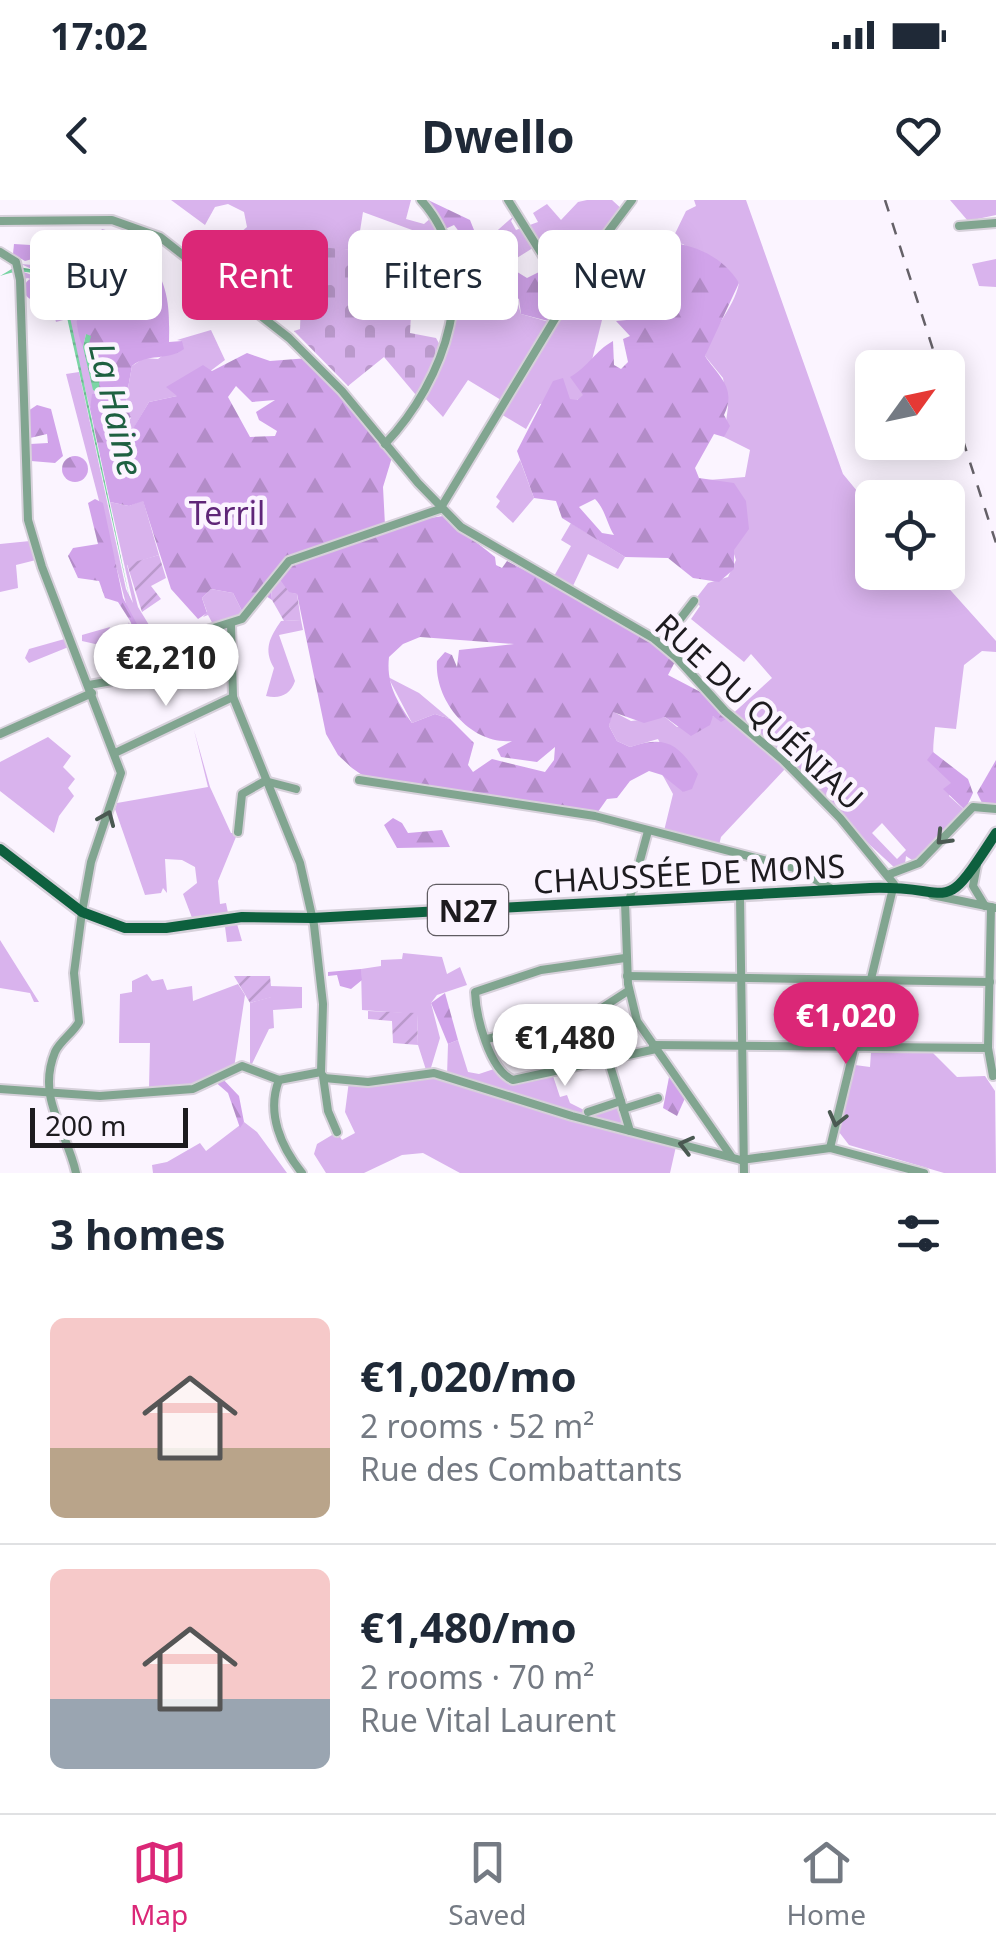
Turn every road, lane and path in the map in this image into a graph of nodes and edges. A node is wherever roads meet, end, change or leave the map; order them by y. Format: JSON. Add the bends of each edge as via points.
{"nodes":[{"id":1,"x":508,"y":200,"type":"edge"},
{"id":2,"x":632,"y":200,"type":"edge"},
{"id":3,"x":424,"y":204,"type":"edge"},
{"id":4,"x":0,"y":221,"type":"edge"},
{"id":5,"x":996,"y":223,"type":"edge"},
{"id":6,"x":959,"y":226,"type":"dead end"},
{"id":7,"x":610,"y":230,"type":"edge"},
{"id":8,"x":538,"y":248,"type":"edge"},
{"id":9,"x":0,"y":252,"type":"edge"},
{"id":10,"x":554,"y":320,"type":"edge"},
{"id":11,"x":385,"y":444,"type":"junction"},
{"id":12,"x":440,"y":508,"type":"junction"},
{"id":13,"x":694,"y":601,"type":"dead end"},
{"id":14,"x":236,"y":622,"type":"junction"},
{"id":15,"x":661,"y":644,"type":"junction"},
{"id":16,"x":91,"y":689,"type":"junction"},
{"id":17,"x":232,"y":698,"type":"junction"},
{"id":18,"x":0,"y":734,"type":"edge"},
{"id":19,"x":115,"y":753,"type":"junction"},
{"id":20,"x":360,"y":780,"type":"dead end"},
{"id":21,"x":265,"y":782,"type":"junction"},
{"id":22,"x":296,"y":789,"type":"dead end"},
{"id":23,"x":996,"y":810,"type":"edge"},
{"id":24,"x":238,"y":832,"type":"dead end"},
{"id":25,"x":648,"y":832,"type":"junction"},
{"id":26,"x":996,"y":833,"type":"edge"},
{"id":27,"x":0,"y":850,"type":"edge"},
{"id":28,"x":977,"y":865,"type":"junction"},
{"id":29,"x":892,"y":881,"type":"junction"},
{"id":30,"x":961,"y":886,"type":"junction"},
{"id":31,"x":834,"y":890,"type":"junction"},
{"id":32,"x":926,"y":894,"type":"junction"},
{"id":33,"x":740,"y":895,"type":"junction"},
{"id":34,"x":627,"y":901,"type":"junction"},
{"id":35,"x":984,"y":905,"type":"edge"},
{"id":36,"x":82,"y":912,"type":"junction"},
{"id":37,"x":312,"y":918,"type":"junction"},
{"id":38,"x":625,"y":958,"type":"junction"},
{"id":39,"x":627,"y":976,"type":"junction"},
{"id":40,"x":742,"y":977,"type":"junction"},
{"id":41,"x":872,"y":978,"type":"junction"},
{"id":42,"x":990,"y":982,"type":"junction"},
{"id":43,"x":628,"y":991,"type":"junction"},
{"id":44,"x":594,"y":1012,"type":"junction"},
{"id":45,"x":992,"y":1015,"type":"edge"},
{"id":46,"x":487,"y":1039,"type":"junction"},
{"id":47,"x":742,"y":1046,"type":"junction"},
{"id":48,"x":654,"y":1047,"type":"junction"},
{"id":49,"x":854,"y":1048,"type":"junction"},
{"id":50,"x":988,"y":1048,"type":"junction"},
{"id":51,"x":608,"y":1059,"type":"junction"},
{"id":52,"x":322,"y":1075,"type":"junction"},
{"id":53,"x":993,"y":1076,"type":"dead end"},
{"id":54,"x":279,"y":1080,"type":"junction"},
{"id":55,"x":0,"y":1089,"type":"edge"},
{"id":56,"x":49,"y":1090,"type":"junction"},
{"id":57,"x":658,"y":1098,"type":"dead end"},
{"id":58,"x":622,"y":1105,"type":"junction"},
{"id":59,"x":588,"y":1112,"type":"dead end"},
{"id":60,"x":630,"y":1131,"type":"junction"},
{"id":61,"x":338,"y":1132,"type":"dead end"},
{"id":62,"x":830,"y":1148,"type":"junction"},
{"id":63,"x":731,"y":1156,"type":"junction"},
{"id":64,"x":741,"y":1160,"type":"junction"},
{"id":65,"x":76,"y":1173,"type":"edge"},
{"id":66,"x":302,"y":1173,"type":"edge"},
{"id":67,"x":744,"y":1173,"type":"edge"},
{"id":68,"x":924,"y":1173,"type":"edge"}],
"edges":[{"from":1,"to":8,"type":"street"},
{"from":2,"to":7,"type":"street"},
{"from":3,"to":11,"type":"street","via":[[448,242],[453,313],[422,401]]},
{"from":4,"to":11,"type":"street","name":"RUE DU QUÉNIAU","via":[[112,220],[147,230],[290,338]]},
{"from":5,"to":6,"type":"street"},
{"from":9,"to":16,"type":"street","via":[[18,269],[33,540]]},
{"from":10,"to":12,"type":"street"},
{"from":11,"to":12,"type":"street","name":"RUE DU QUÉNIAU"},
{"from":12,"to":14,"type":"street","via":[[290,561]]},
{"from":12,"to":15,"type":"street","name":"RUE DU QUÉNIAU","via":[[496,550]]},
{"from":13,"to":15,"type":"street"},
{"from":14,"to":16,"type":"street","via":[[207,630],[135,677]]},
{"from":14,"to":17,"type":"street"},
{"from":15,"to":29,"type":"street","name":"RUE DU QUÉNIAU","via":[[724,711],[790,767]]},
{"from":16,"to":18,"type":"street"},
{"from":16,"to":19,"type":"street"},
{"from":17,"to":19,"type":"street"},
{"from":17,"to":21,"type":"street"},
{"from":36,"to":19,"type":"street","one_way":true,"via":[[93,853],[118,792]]},
{"from":20,"to":25,"type":"street","via":[[544,807]]},
{"from":21,"to":22,"type":"street"},
{"from":21,"to":24,"type":"street","via":[[242,794]]},
{"from":21,"to":37,"type":"street","via":[[300,863]]},
{"from":23,"to":29,"type":"street","one_way":true,"via":[[972,807],[919,863]]},
{"from":25,"to":31,"type":"street","via":[[794,868]]},
{"from":25,"to":34,"type":"street"},
{"from":26,"to":28,"type":"main road"},
{"from":27,"to":36,"type":"main road","name":"CHAUSSÉE DE MONS","number":"N27"},
{"from":28,"to":30,"type":"main road"},
{"from":28,"to":35,"type":"street","via":[[972,882]]},
{"from":29,"to":31,"type":"main road","name":"CHAUSSÉE DE MONS","number":"N27"},
{"from":29,"to":32,"type":"main road","name":"CHAUSSÉE DE MONS","number":"N27"},
{"from":29,"to":41,"type":"street"},
{"from":30,"to":32,"type":"main road","name":"CHAUSSÉE DE MONS","number":"N27"},
{"from":30,"to":35,"type":"street"},
{"from":31,"to":33,"type":"main road","name":"CHAUSSÉE DE MONS","number":"N27"},
{"from":32,"to":35,"type":"street","name":"CHAUSSÉE DE MONS"},
{"from":33,"to":34,"type":"main road","name":"CHAUSSÉE DE MONS","number":"N27"},
{"from":33,"to":40,"type":"street"},
{"from":34,"to":37,"type":"main road","name":"CHAUSSÉE DE MONS","number":"N27"},
{"from":34,"to":38,"type":"street"},
{"from":35,"to":42,"type":"street"},
{"from":36,"to":37,"type":"main road","name":"CHAUSSÉE DE MONS","number":"N27","via":[[135,930],[242,917]]},
{"from":36,"to":56,"type":"street","via":[[74,973],[79,1022],[57,1049]]},
{"from":37,"to":52,"type":"street","via":[[323,1004]]},
{"from":38,"to":39,"type":"street"},
{"from":38,"to":46,"type":"street","via":[[534,972],[475,992]]},
{"from":39,"to":40,"type":"street"},
{"from":39,"to":43,"type":"street"},
{"from":40,"to":41,"type":"street"},
{"from":40,"to":47,"type":"street"},
{"from":41,"to":42,"type":"street"},
{"from":41,"to":49,"type":"street"},
{"from":42,"to":45,"type":"street"},
{"from":43,"to":44,"type":"street"},
{"from":43,"to":48,"type":"street","via":[[636,1021]]},
{"from":44,"to":46,"type":"street"},
{"from":44,"to":51,"type":"street"},
{"from":45,"to":50,"type":"street"},
{"from":46,"to":51,"type":"street","via":[[497,1068],[519,1080]]},
{"from":47,"to":48,"type":"street"},
{"from":47,"to":49,"type":"street"},
{"from":47,"to":64,"type":"street"},
{"from":48,"to":51,"type":"street"},
{"from":48,"to":63,"type":"street"},
{"from":49,"to":50,"type":"street"},
{"from":49,"to":62,"type":"street","one_way":true},
{"from":50,"to":53,"type":"street"},
{"from":51,"to":58,"type":"street"},
{"from":52,"to":54,"type":"street"},
{"from":52,"to":60,"type":"street","via":[[368,1082],[434,1073]]},
{"from":52,"to":61,"type":"street"},
{"from":54,"to":56,"type":"street","via":[[242,1066],[193,1089],[100,1096]]},
{"from":54,"to":66,"type":"street","via":[[273,1103],[279,1135]]},
{"from":55,"to":56,"type":"street"},
{"from":56,"to":65,"type":"street"},
{"from":57,"to":58,"type":"street"},
{"from":58,"to":59,"type":"street"},
{"from":58,"to":60,"type":"street"},
{"from":63,"to":60,"type":"street","one_way":true},
{"from":62,"to":64,"type":"street"},
{"from":62,"to":68,"type":"street"},
{"from":63,"to":64,"type":"street"},
{"from":64,"to":67,"type":"street"}]}
